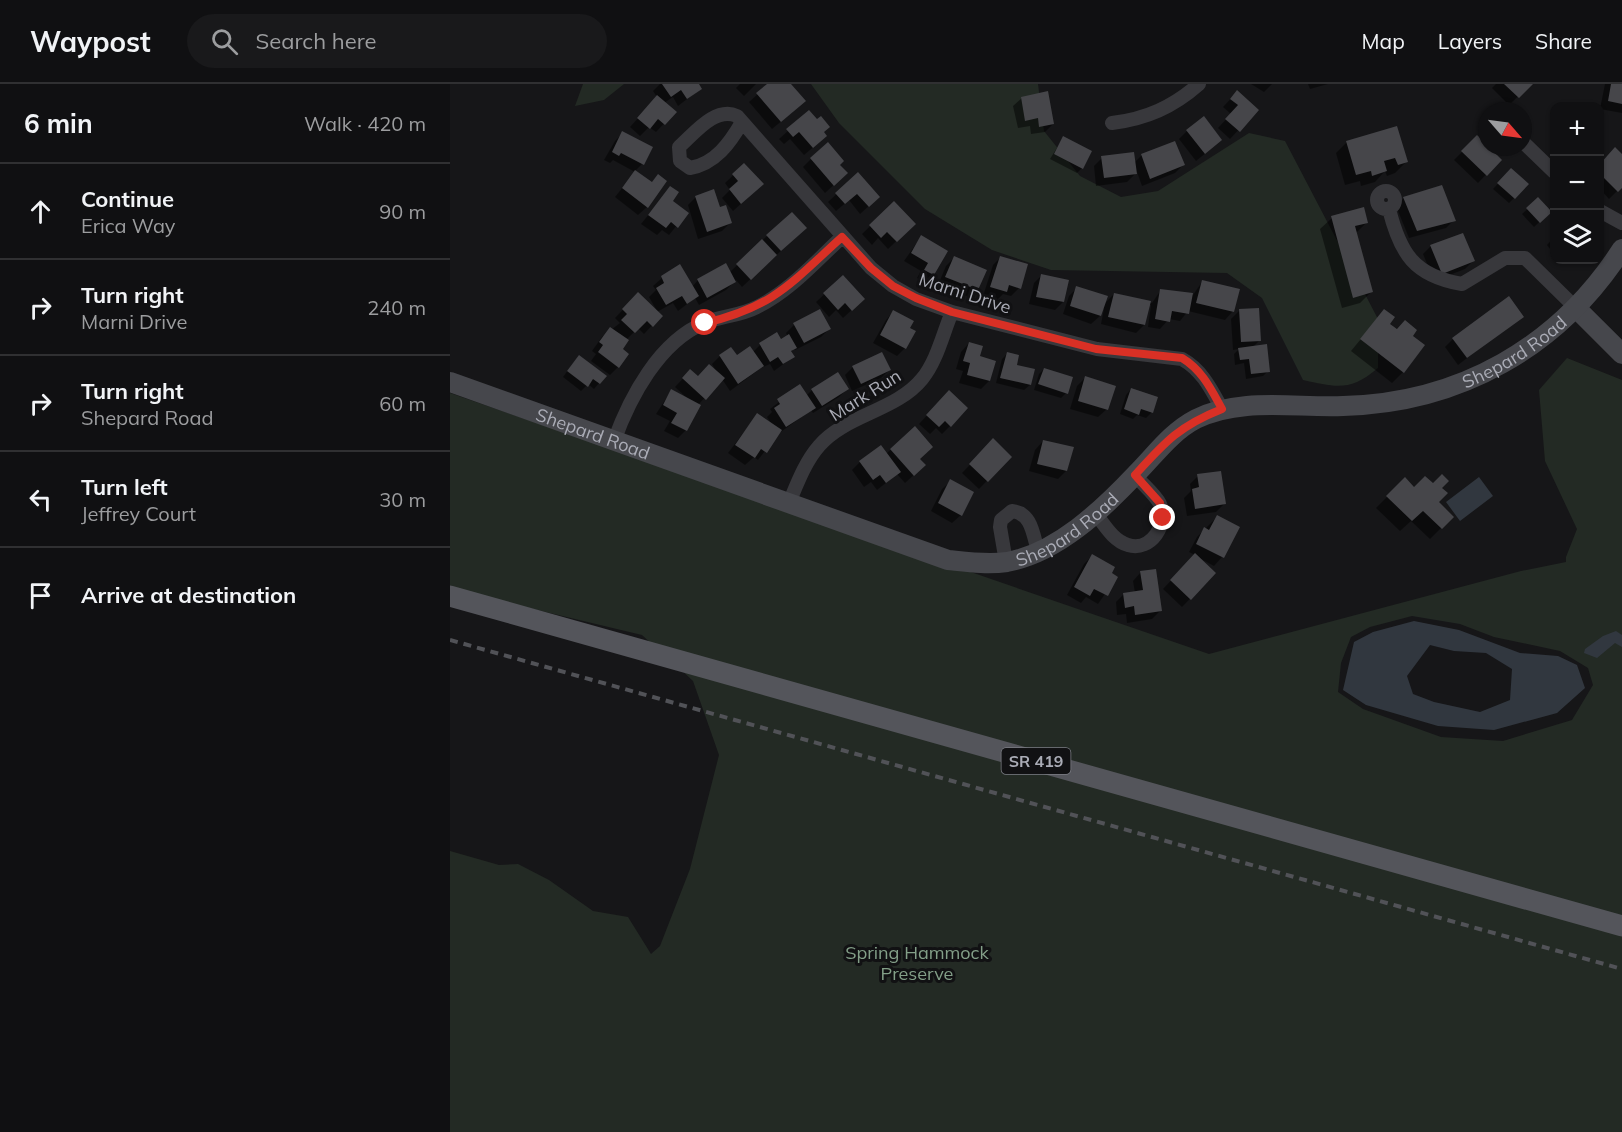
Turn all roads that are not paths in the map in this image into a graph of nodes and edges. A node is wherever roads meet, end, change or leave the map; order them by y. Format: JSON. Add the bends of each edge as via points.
{"nodes":[{"id":1,"x":1198,"y":84,"type":"edge"},
{"id":2,"x":742,"y":122,"type":"junction"},
{"id":3,"x":1112,"y":123,"type":"dead end"},
{"id":4,"x":1532,"y":151,"type":"edge"},
{"id":5,"x":1550,"y":168,"type":"edge"},
{"id":6,"x":1389,"y":208,"type":"dead end"},
{"id":7,"x":1604,"y":214,"type":"edge"},
{"id":8,"x":1622,"y":223,"type":"edge"},
{"id":9,"x":842,"y":237,"type":"junction"},
{"id":10,"x":1622,"y":249,"type":"edge"},
{"id":11,"x":1577,"y":309,"type":"junction"},
{"id":12,"x":952,"y":312,"type":"junction"},
{"id":13,"x":1622,"y":354,"type":"edge"},
{"id":14,"x":450,"y":382,"type":"edge"},
{"id":15,"x":1222,"y":409,"type":"junction"},
{"id":16,"x":614,"y":441,"type":"junction"},
{"id":17,"x":1135,"y":475,"type":"junction"},
{"id":18,"x":789,"y":503,"type":"junction"},
{"id":19,"x":1095,"y":513,"type":"junction"},
{"id":20,"x":1038,"y":551,"type":"junction"},
{"id":21,"x":1006,"y":562,"type":"junction"},
{"id":22,"x":450,"y":596,"type":"edge"},
{"id":23,"x":1622,"y":926,"type":"edge"}],
"edges":[{"from":1,"to":3,"type":"street","via":[[1158,112]]},
{"from":2,"to":2,"type":"street","via":[[729,112],[717,115],[679,147],[680,161],[690,168],[702,166],[728,144]]},
{"from":2,"to":9,"type":"street","name":"Marni Drive"},
{"from":4,"to":5,"type":"street"},
{"from":6,"to":11,"type":"street","via":[[1407,257],[1424,270],[1462,284],[1505,258],[1525,258]]},
{"from":7,"to":8,"type":"street"},
{"from":9,"to":12,"type":"street","name":"Marni Drive","via":[[893,286]]},
{"from":9,"to":16,"type":"street","via":[[779,294],[758,307],[705,323],[681,337],[636,391]]},
{"from":10,"to":11,"type":"street","name":"Shepard Road"},
{"from":11,"to":13,"type":"street"},
{"from":11,"to":15,"type":"street","name":"Shepard Road","via":[[1537,343],[1502,365],[1424,396],[1344,406]]},
{"from":12,"to":15,"type":"street","name":"Marni Drive","via":[[1096,349],[1182,358],[1204,377]]},
{"from":12,"to":18,"type":"street","name":"Mark Run","via":[[922,379],[906,393],[819,446],[804,468]]},
{"from":14,"to":16,"type":"street","name":"Shepard Road"},
{"from":15,"to":17,"type":"street","name":"Shepard Road","via":[[1172,435]]},
{"from":16,"to":18,"type":"street","name":"Shepard Road"},
{"from":17,"to":19,"type":"street","name":"Shepard Road"},
{"from":17,"to":19,"type":"street","via":[[1160,503],[1160,530],[1150,541],[1137,546],[1121,543]]},
{"from":18,"to":21,"type":"street","name":"Shepard Road","via":[[948,560]]},
{"from":19,"to":20,"type":"street","name":"Shepard Road"},
{"from":20,"to":21,"type":"street","name":"Shepard Road"},
{"from":20,"to":21,"type":"street","via":[[1029,521],[1024,514],[1012,511],[1001,520],[1000,527]]},
{"from":22,"to":23,"type":"main road","number":"SR 419"}]}
